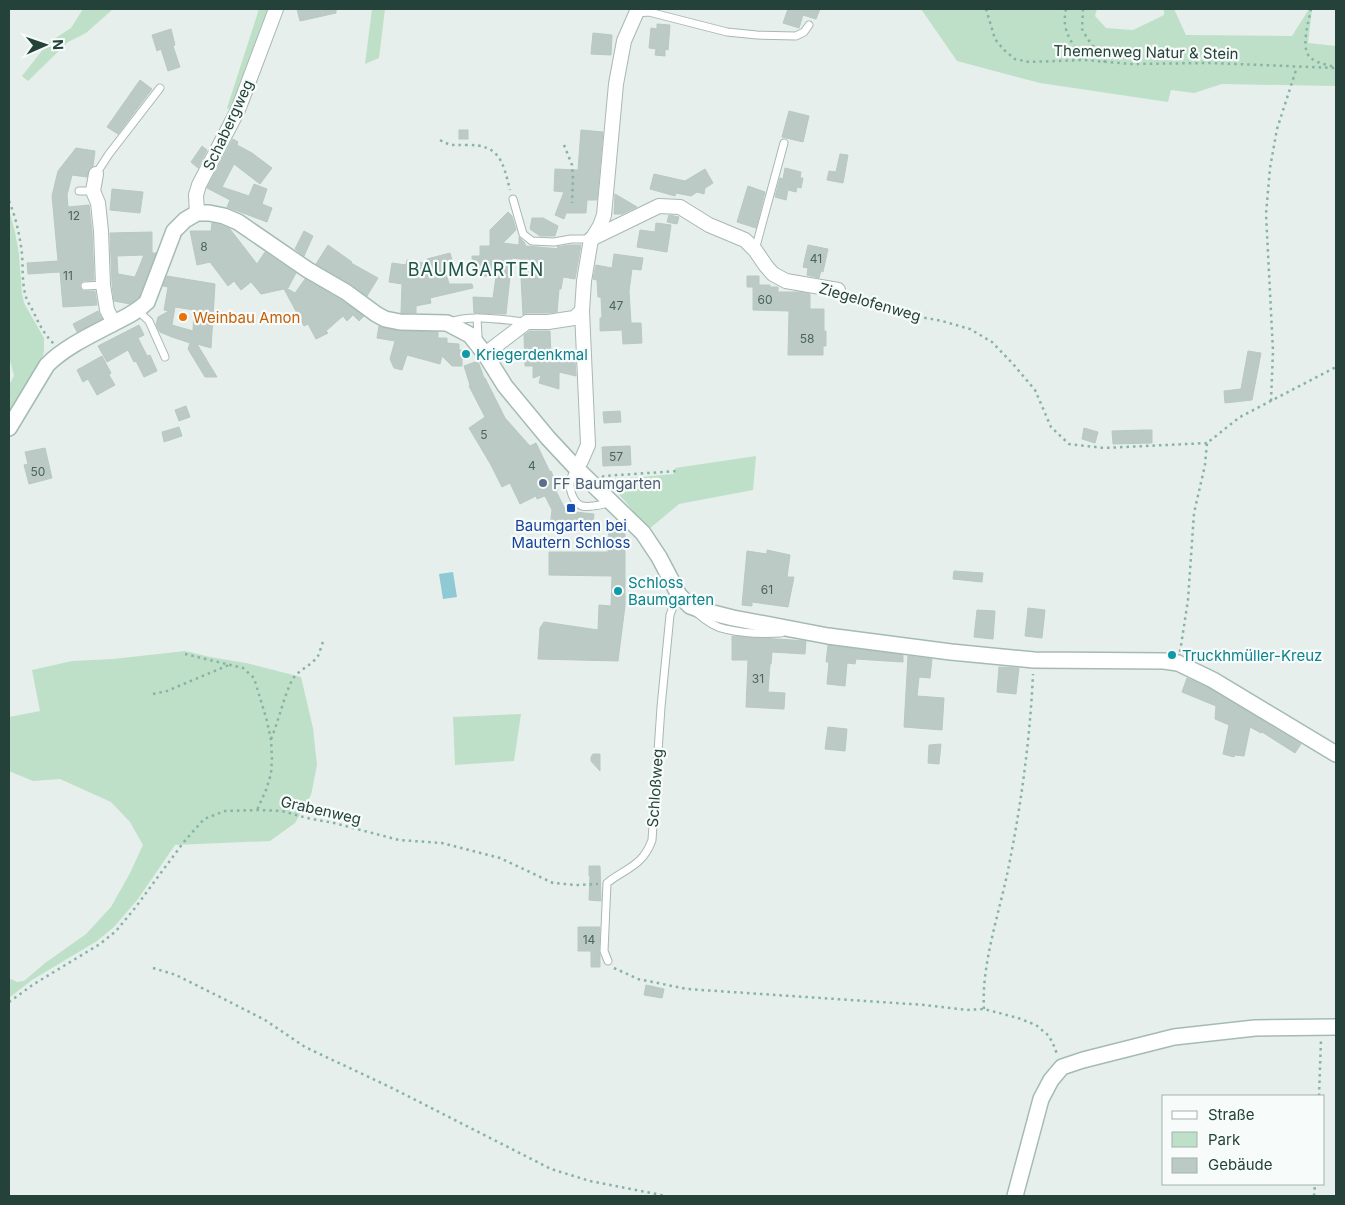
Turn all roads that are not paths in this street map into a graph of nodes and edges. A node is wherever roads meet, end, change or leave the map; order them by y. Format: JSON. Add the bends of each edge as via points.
{"nodes":[{"id":1,"x":276,"y":9,"type":"edge"},
{"id":2,"x":637,"y":11,"type":"edge"},
{"id":3,"x":809,"y":25,"type":"dead end"},
{"id":4,"x":160,"y":88,"type":"dead end"},
{"id":5,"x":784,"y":143,"type":"dead end"},
{"id":6,"x":96,"y":174,"type":"joint"},
{"id":7,"x":79,"y":191,"type":"dead end"},
{"id":8,"x":93,"y":191,"type":"junction"},
{"id":9,"x":513,"y":199,"type":"road end"},
{"id":10,"x":197,"y":213,"type":"junction"},
{"id":11,"x":592,"y":239,"type":"junction"},
{"id":12,"x":755,"y":250,"type":"junction"},
{"id":13,"x":104,"y":285,"type":"junction"},
{"id":14,"x":85,"y":286,"type":"dead end"},
{"id":15,"x":838,"y":290,"type":"road end"},
{"id":16,"x":138,"y":311,"type":"junction"},
{"id":17,"x":582,"y":311,"type":"junction"},
{"id":18,"x":477,"y":318,"type":"junction"},
{"id":19,"x":527,"y":322,"type":"junction"},
{"id":20,"x":114,"y":323,"type":"junction"},
{"id":21,"x":447,"y":323,"type":"junction"},
{"id":22,"x":481,"y":348,"type":"junction"},
{"id":23,"x":165,"y":357,"type":"dead end"},
{"id":24,"x":9,"y":428,"type":"edge"},
{"id":25,"x":576,"y":468,"type":"junction"},
{"id":26,"x":611,"y":502,"type":"junction"},
{"id":27,"x":684,"y":601,"type":"junction"},
{"id":28,"x":1336,"y":754,"type":"edge"},
{"id":29,"x":608,"y":961,"type":"road end"},
{"id":30,"x":1330,"y":1027,"type":"edge"},
{"id":31,"x":1015,"y":1196,"type":"edge"}],
"edges":[{"from":1,"to":10,"type":"street","name":"Schabergweg","via":[[238,110],[199,185]]},
{"from":2,"to":3,"type":"lane","via":[[726,32],[757,35],[796,36]]},
{"from":2,"to":11,"type":"street","via":[[624,42],[616,84],[604,215]]},
{"from":4,"to":6,"type":"lane"},
{"from":5,"to":12,"type":"lane"},
{"from":6,"to":8,"type":"street"},
{"from":7,"to":8,"type":"lane"},
{"from":8,"to":13,"type":"street","via":[[98,203]]},
{"from":9,"to":11,"type":"lane","via":[[524,234],[532,241]]},
{"from":10,"to":16,"type":"street","via":[[174,231],[147,302]]},
{"from":10,"to":21,"type":"street","via":[[224,216],[238,222],[385,319]]},
{"from":11,"to":12,"type":"street","name":"Ziegelofenweg","via":[[659,206],[680,207],[709,226],[746,240]]},
{"from":11,"to":17,"type":"street"},
{"from":12,"to":15,"type":"street","name":"Ziegelofenweg","via":[[773,274],[786,281]]},
{"from":13,"to":14,"type":"lane"},
{"from":13,"to":20,"type":"street","via":[[107,310]]},
{"from":16,"to":20,"type":"street"},
{"from":16,"to":23,"type":"lane","via":[[149,321]]},
{"from":17,"to":19,"type":"street","via":[[574,318]]},
{"from":17,"to":25,"type":"street","via":[[588,445]]},
{"from":18,"to":19,"type":"lane"},
{"from":18,"to":21,"type":"lane"},
{"from":18,"to":22,"type":"lane"},
{"from":19,"to":22,"type":"street"},
{"from":20,"to":24,"type":"street","via":[[60,353],[47,365]]},
{"from":21,"to":22,"type":"street","via":[[470,335]]},
{"from":22,"to":25,"type":"street","via":[[505,386]]},
{"from":25,"to":26,"type":"street"},
{"from":25,"to":26,"type":"lane","via":[[570,479],[574,500],[581,506]]},
{"from":26,"to":27,"type":"street","via":[[643,533]]},
{"from":27,"to":28,"type":"street","via":[[701,610],[733,618],[828,636],[951,652],[1034,660],[1178,663],[1213,680]]},
{"from":27,"to":29,"type":"lane","name":"Schloßweg","via":[[674,604],[670,615],[652,840],[648,851],[635,866],[607,883],[604,951]]},
{"from":30,"to":31,"type":"street","via":[[1255,1028],[1174,1037],[1062,1067],[1041,1099]]}]}
